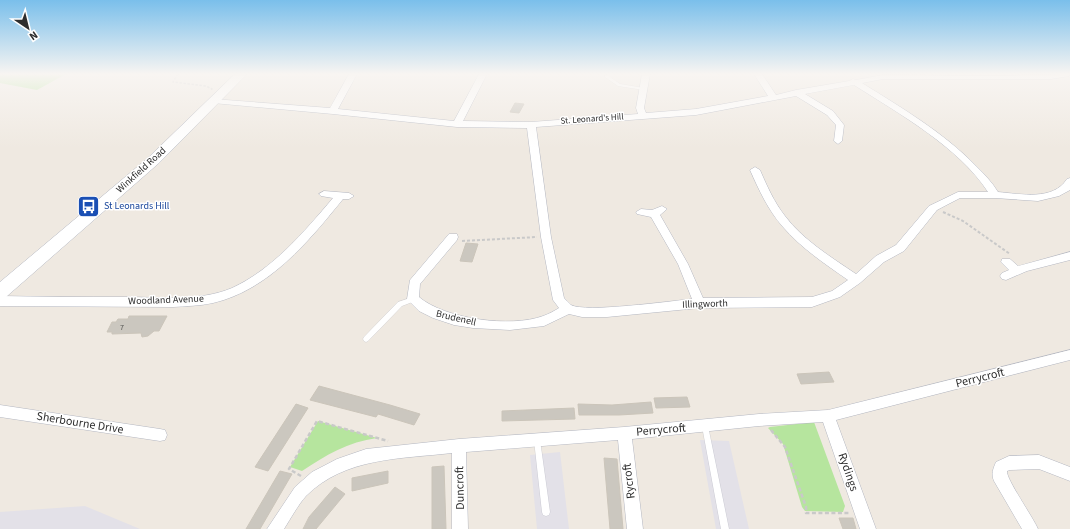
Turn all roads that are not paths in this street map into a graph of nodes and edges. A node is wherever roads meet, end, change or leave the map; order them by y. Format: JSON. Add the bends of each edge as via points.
{"nodes":[{"id":1,"x":210,"y":98,"type":"edge"},
{"id":2,"x":216,"y":99,"type":"edge"},
{"id":3,"x":340,"y":99,"type":"edge"},
{"id":4,"x":470,"y":99,"type":"edge"},
{"id":5,"x":642,"y":99,"type":"edge"},
{"id":6,"x":764,"y":99,"type":"edge"},
{"id":7,"x":807,"y":99,"type":"edge"},
{"id":8,"x":881,"y":99,"type":"edge"},
{"id":9,"x":333,"y":111,"type":"junction"},
{"id":10,"x":643,"y":116,"type":"junction"},
{"id":11,"x":457,"y":124,"type":"junction"},
{"id":12,"x":531,"y":125,"type":"junction"},
{"id":13,"x":838,"y":141,"type":"dead end"},
{"id":14,"x":755,"y":170,"type":"dead end"},
{"id":15,"x":1070,"y":181,"type":"edge"},
{"id":16,"x":324,"y":194,"type":"dead end"},
{"id":17,"x":996,"y":195,"type":"junction"},
{"id":18,"x":641,"y":212,"type":"dead end"},
{"id":19,"x":446,"y":241,"type":"road end"},
{"id":20,"x":1070,"y":256,"type":"edge"},
{"id":21,"x":1006,"y":262,"type":"dead end"},
{"id":22,"x":1021,"y":269,"type":"junction"},
{"id":23,"x":1006,"y":276,"type":"dead end"},
{"id":24,"x":856,"y":280,"type":"junction"},
{"id":25,"x":0,"y":292,"type":"edge"},
{"id":26,"x":413,"y":299,"type":"junction"},
{"id":27,"x":0,"y":301,"type":"edge"},
{"id":28,"x":699,"y":303,"type":"junction"},
{"id":29,"x":568,"y":309,"type":"junction"},
{"id":30,"x":366,"y":339,"type":"dead end"},
{"id":31,"x":1070,"y":356,"type":"edge"},
{"id":32,"x":0,"y":410,"type":"edge"},
{"id":33,"x":828,"y":416,"type":"junction"},
{"id":34,"x":705,"y":426,"type":"junction"},
{"id":35,"x":624,"y":433,"type":"junction"},
{"id":36,"x":160,"y":435,"type":"dead end"},
{"id":37,"x":537,"y":440,"type":"junction"},
{"id":38,"x":459,"y":446,"type":"junction"},
{"id":39,"x":1070,"y":474,"type":"edge"},
{"id":40,"x":546,"y":512,"type":"dead end"},
{"id":41,"x":275,"y":529,"type":"edge"},
{"id":42,"x":460,"y":529,"type":"edge"},
{"id":43,"x":635,"y":529,"type":"edge"},
{"id":44,"x":725,"y":529,"type":"edge"},
{"id":45,"x":868,"y":529,"type":"edge"},
{"id":46,"x":1030,"y":529,"type":"edge"}],
"edges":[{"from":1,"to":25,"type":"main road","name":"Winkfield Road","via":[[199,116],[142,170]]},
{"from":2,"to":9,"type":"street","name":"St. Leonard's Hill"},
{"from":3,"to":9,"type":"street"},
{"from":4,"to":11,"type":"street"},
{"from":5,"to":10,"type":"street","via":[[640,108]]},
{"from":6,"to":10,"type":"street","name":"St. Leonard's Hill","via":[[696,112]]},
{"from":7,"to":13,"type":"street","via":[[830,113],[840,125]]},
{"from":8,"to":17,"type":"street","via":[[953,148]]},
{"from":9,"to":11,"type":"street","name":"St. Leonard's Hill"},
{"from":10,"to":12,"type":"street","name":"St. Leonard's Hill"},
{"from":11,"to":12,"type":"street","name":"St. Leonard's Hill"},
{"from":12,"to":29,"type":"street","via":[[546,237],[559,300]]},
{"from":14,"to":24,"type":"street","via":[[765,192],[786,223],[824,257]]},
{"from":15,"to":17,"type":"street","name":"Illingworth","via":[[1067,187],[1056,194],[1038,198]]},
{"from":16,"to":27,"type":"street","name":"Woodland Avenue","via":[[345,196],[268,271],[247,285],[220,297],[173,302]]},
{"from":17,"to":24,"type":"street","name":"Illingworth","via":[[958,195],[932,208],[900,248],[880,259]]},
{"from":18,"to":28,"type":"street","via":[[658,211]]},
{"from":19,"to":26,"type":"street","via":[[414,283]]},
{"from":20,"to":22,"type":"street"},
{"from":21,"to":22,"type":"street"},
{"from":22,"to":23,"type":"street"},
{"from":24,"to":28,"type":"street","name":"Illingworth","via":[[836,294],[812,302]]},
{"from":26,"to":29,"type":"street","name":"Brudenell","via":[[419,306],[439,316],[506,327],[541,322]]},
{"from":26,"to":30,"type":"lane","via":[[400,304]]},
{"from":28,"to":29,"type":"street","name":"Illingworth","via":[[607,312]]},
{"from":31,"to":33,"type":"street","name":"Perrycroft"},
{"from":32,"to":36,"type":"street","name":"Sherbourne Drive"},
{"from":33,"to":34,"type":"street","name":"Perrycroft"},
{"from":33,"to":45,"type":"street","name":"Rydings"},
{"from":34,"to":35,"type":"street","name":"Perrycroft"},
{"from":34,"to":44,"type":"lane"},
{"from":35,"to":37,"type":"street","name":"Perrycroft"},
{"from":35,"to":43,"type":"street","name":"Rycroft"},
{"from":37,"to":38,"type":"street","name":"Perrycroft"},
{"from":37,"to":40,"type":"lane"},
{"from":38,"to":41,"type":"street","name":"Perrycroft","via":[[366,456],[342,464],[317,477],[300,492]]},
{"from":38,"to":42,"type":"street","name":"Duncroft"},
{"from":39,"to":46,"type":"street","via":[[1039,462],[1009,463],[1001,467],[999,476],[1006,491]]}]}
